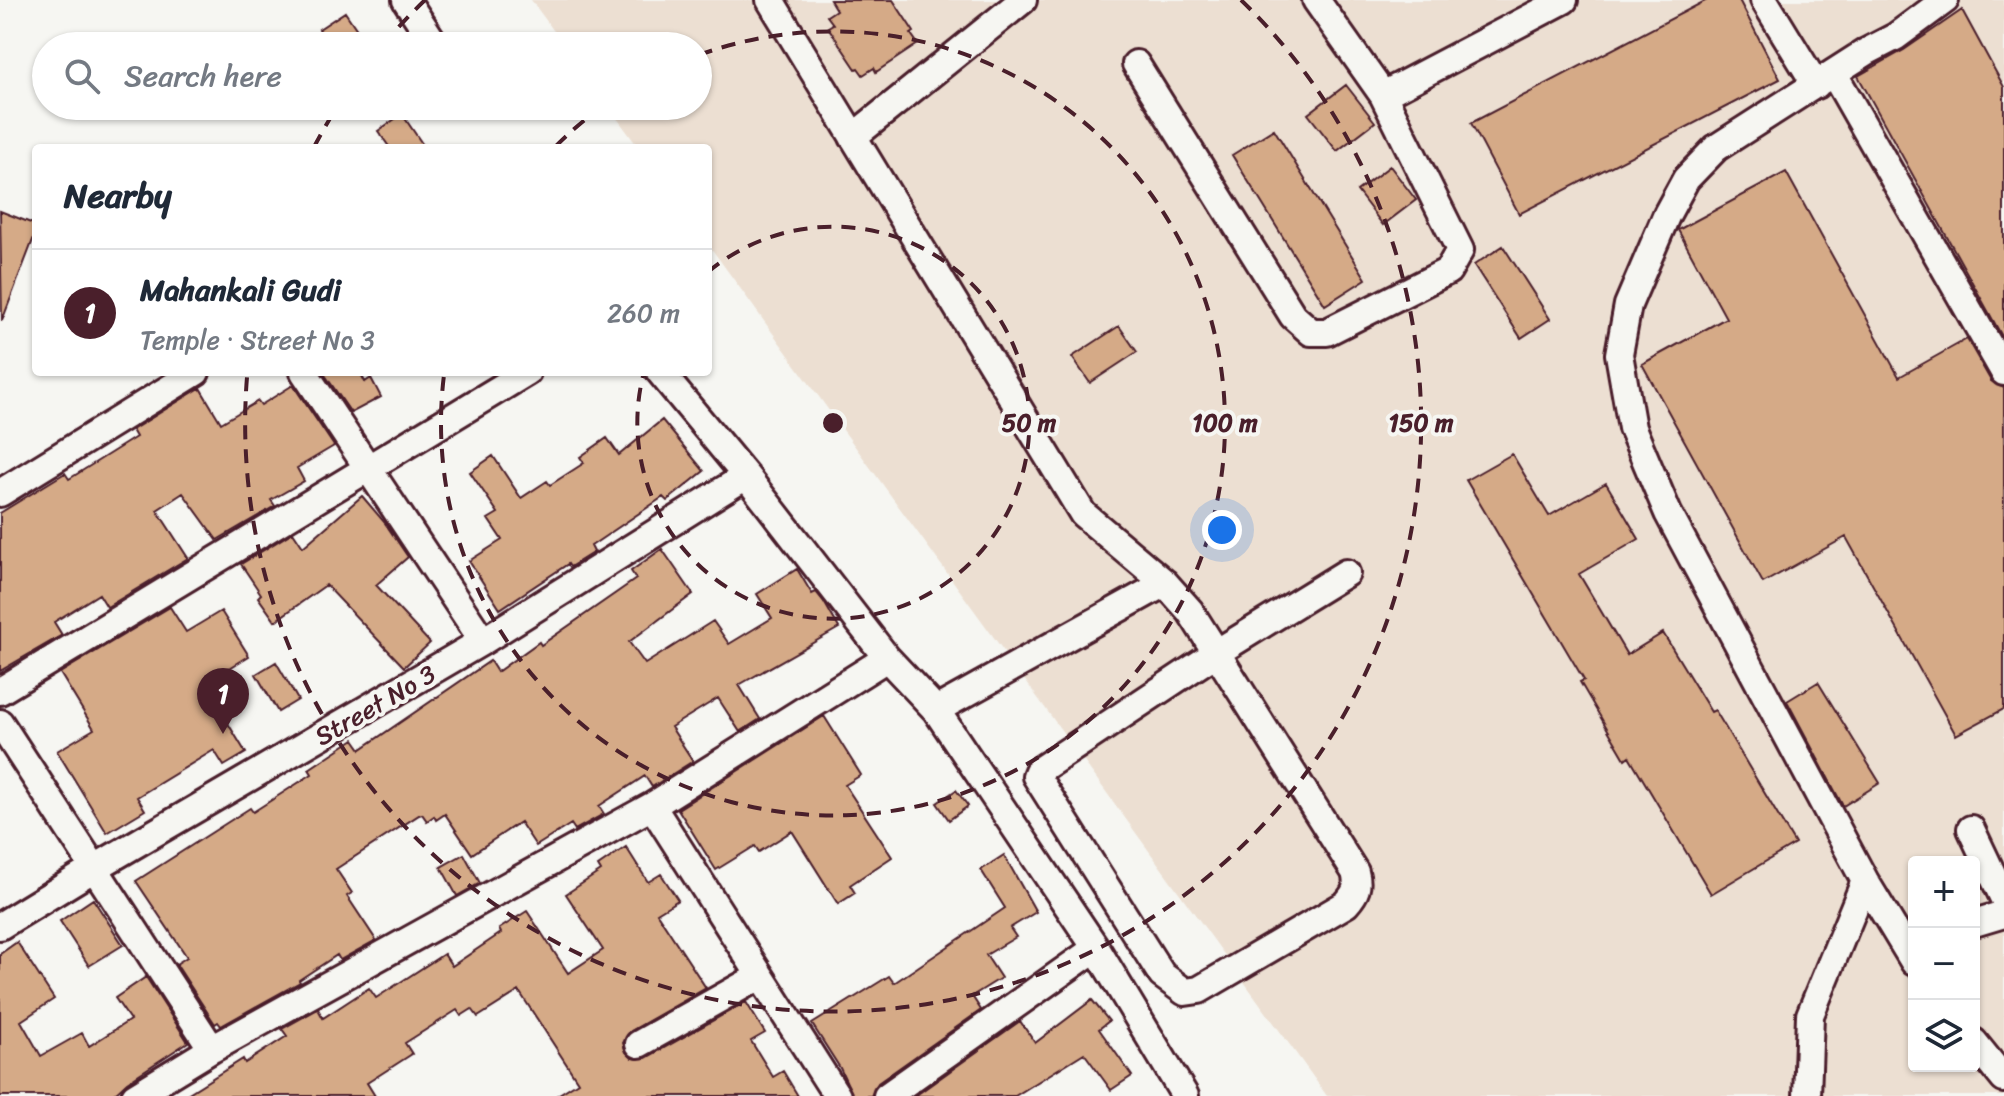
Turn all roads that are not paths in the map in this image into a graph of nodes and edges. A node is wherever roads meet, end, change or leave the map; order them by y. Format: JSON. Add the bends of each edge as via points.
{"nodes":[{"id":1,"x":406,"y":0,"type":"edge"},
{"id":2,"x":770,"y":0,"type":"edge"},
{"id":3,"x":1023,"y":0,"type":"edge"},
{"id":4,"x":1316,"y":0,"type":"edge"},
{"id":5,"x":1564,"y":0,"type":"edge"},
{"id":6,"x":1764,"y":0,"type":"edge"},
{"id":7,"x":1945,"y":0,"type":"edge"},
{"id":8,"x":427,"y":32,"type":"edge"},
{"id":9,"x":1136,"y":64,"type":"dead end"},
{"id":10,"x":1825,"y":80,"type":"junction"},
{"id":11,"x":1383,"y":95,"type":"junction"},
{"id":12,"x":853,"y":137,"type":"junction"},
{"id":13,"x":2004,"y":372,"type":"edge"},
{"id":14,"x":190,"y":376,"type":"edge"},
{"id":15,"x":307,"y":376,"type":"edge"},
{"id":16,"x":520,"y":376,"type":"edge"},
{"id":17,"x":663,"y":376,"type":"edge"},
{"id":18,"x":368,"y":469,"type":"junction"},
{"id":19,"x":746,"y":476,"type":"junction"},
{"id":20,"x":0,"y":493,"type":"edge"},
{"id":21,"x":1346,"y":573,"type":"dead end"},
{"id":22,"x":1165,"y":583,"type":"junction"},
{"id":23,"x":483,"y":641,"type":"junction"},
{"id":24,"x":1216,"y":653,"type":"junction"},
{"id":25,"x":887,"y":658,"type":"junction"},
{"id":26,"x":0,"y":691,"type":"edge"},
{"id":27,"x":936,"y":710,"type":"junction"},
{"id":28,"x":0,"y":723,"type":"edge"},
{"id":29,"x":652,"y":806,"type":"junction"},
{"id":30,"x":1971,"y":829,"type":"dead end"},
{"id":31,"x":93,"y":869,"type":"junction"},
{"id":32,"x":1865,"y":881,"type":"junction"},
{"id":33,"x":2004,"y":899,"type":"edge"},
{"id":34,"x":2004,"y":914,"type":"edge"},
{"id":35,"x":1980,"y":921,"type":"edge"},
{"id":36,"x":0,"y":926,"type":"edge"},
{"id":37,"x":1908,"y":946,"type":"edge"},
{"id":38,"x":1096,"y":948,"type":"junction"},
{"id":39,"x":760,"y":976,"type":"junction"},
{"id":40,"x":639,"y":1044,"type":"dead end"},
{"id":41,"x":212,"y":1049,"type":"junction"},
{"id":42,"x":1980,"y":1049,"type":"edge"},
{"id":43,"x":2004,"y":1079,"type":"edge"},
{"id":44,"x":135,"y":1096,"type":"edge"},
{"id":45,"x":837,"y":1096,"type":"edge"},
{"id":46,"x":887,"y":1096,"type":"edge"},
{"id":47,"x":1185,"y":1096,"type":"edge"},
{"id":48,"x":1807,"y":1096,"type":"edge"}],
"edges":[{"from":1,"to":8,"type":"street"},
{"from":2,"to":12,"type":"street"},
{"from":3,"to":12,"type":"street"},
{"from":4,"to":11,"type":"street"},
{"from":5,"to":11,"type":"street"},
{"from":6,"to":10,"type":"street"},
{"from":7,"to":10,"type":"street"},
{"from":9,"to":11,"type":"street","via":[[1293,316],[1311,332],[1327,332],[1448,271],[1460,250]]},
{"from":10,"to":13,"type":"street"},
{"from":10,"to":32,"type":"street","via":[[1716,148],[1686,179],[1628,305],[1619,354],[1632,428],[1668,513]]},
{"from":12,"to":22,"type":"street","via":[[1083,514]]},
{"from":14,"to":20,"type":"street"},
{"from":15,"to":18,"type":"street"},
{"from":16,"to":18,"type":"street"},
{"from":17,"to":19,"type":"street"},
{"from":18,"to":23,"type":"street"},
{"from":18,"to":26,"type":"street"},
{"from":19,"to":23,"type":"street","name":"Street No 3"},
{"from":19,"to":25,"type":"street"},
{"from":21,"to":24,"type":"street"},
{"from":22,"to":24,"type":"street"},
{"from":22,"to":27,"type":"street"},
{"from":23,"to":31,"type":"street","name":"Street No 3"},
{"from":24,"to":24,"type":"street","via":[[1358,884],[1346,904],[1199,990],[1185,992],[1162,975],[1036,776],[1043,766]]},
{"from":25,"to":27,"type":"street"},
{"from":25,"to":29,"type":"street"},
{"from":27,"to":38,"type":"street"},
{"from":28,"to":31,"type":"street"},
{"from":29,"to":39,"type":"street"},
{"from":29,"to":41,"type":"street"},
{"from":30,"to":33,"type":"street"},
{"from":31,"to":36,"type":"street","name":"Street No 3"},
{"from":31,"to":41,"type":"street"},
{"from":32,"to":37,"type":"street"},
{"from":32,"to":48,"type":"street","via":[[1810,1015]]},
{"from":34,"to":35,"type":"street"},
{"from":38,"to":46,"type":"street"},
{"from":38,"to":47,"type":"street"},
{"from":39,"to":40,"type":"street"},
{"from":39,"to":45,"type":"street"},
{"from":41,"to":44,"type":"street"},
{"from":42,"to":43,"type":"street"}]}
